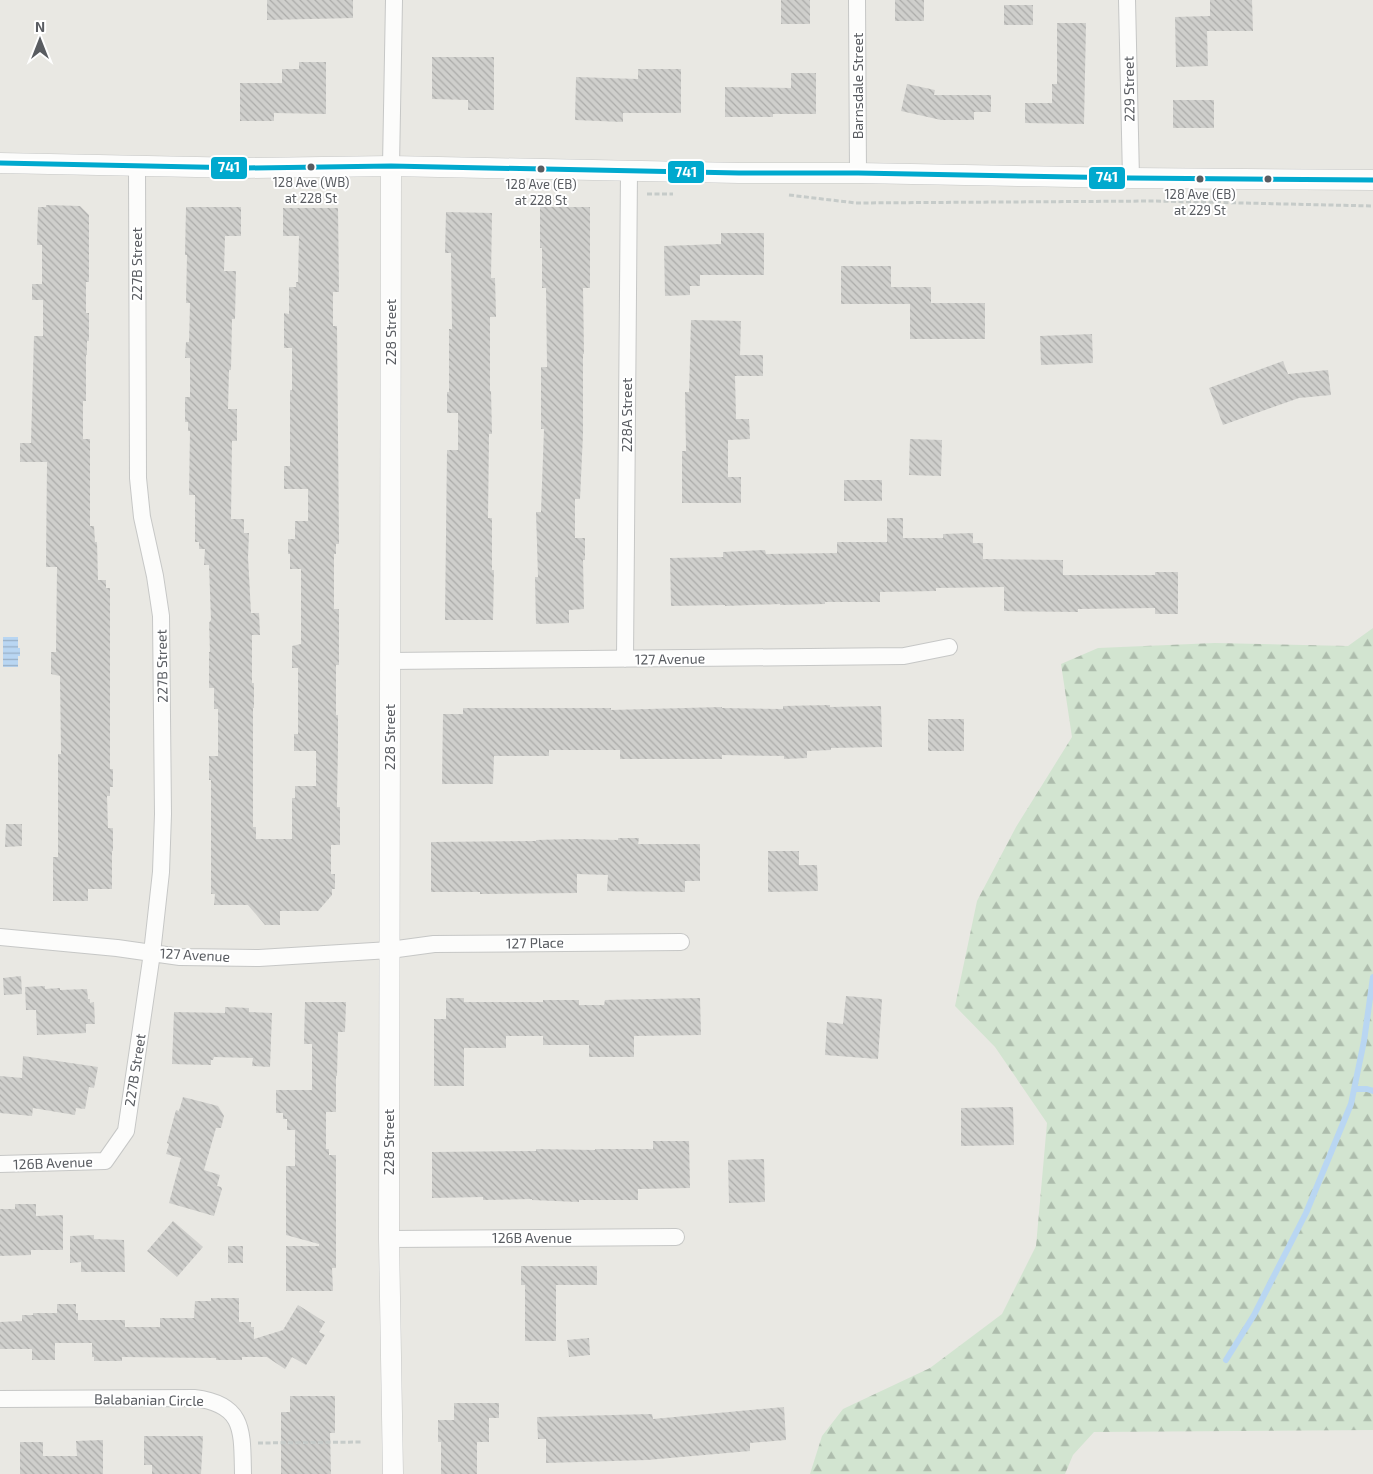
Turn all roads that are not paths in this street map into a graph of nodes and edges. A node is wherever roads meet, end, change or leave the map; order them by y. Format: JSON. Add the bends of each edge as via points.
{"nodes":[{"id":1,"x":394,"y":0,"type":"edge"},
{"id":2,"x":858,"y":0,"type":"edge"},
{"id":3,"x":1127,"y":0,"type":"edge"},
{"id":4,"x":0,"y":163,"type":"edge"},
{"id":5,"x":137,"y":165,"type":"junction"},
{"id":6,"x":391,"y":166,"type":"junction"},
{"id":7,"x":629,"y":170,"type":"junction"},
{"id":8,"x":858,"y":172,"type":"junction"},
{"id":9,"x":1131,"y":178,"type":"junction"},
{"id":10,"x":1373,"y":180,"type":"edge"},
{"id":11,"x":949,"y":647,"type":"dead end"},
{"id":12,"x":625,"y":659,"type":"junction"},
{"id":13,"x":390,"y":661,"type":"junction"},
{"id":14,"x":0,"y":936,"type":"edge"},
{"id":15,"x":680,"y":942,"type":"dead end"},
{"id":16,"x":390,"y":950,"type":"junction"},
{"id":17,"x":152,"y":953,"type":"junction"},
{"id":18,"x":105,"y":1161,"type":"joint"},
{"id":19,"x":0,"y":1164,"type":"edge"},
{"id":20,"x":676,"y":1237,"type":"dead end"},
{"id":21,"x":389,"y":1239,"type":"junction"},
{"id":22,"x":0,"y":1399,"type":"edge"},
{"id":23,"x":243,"y":1474,"type":"edge"},
{"id":24,"x":393,"y":1474,"type":"edge"}],
"edges":[{"from":1,"to":6,"type":"street","name":"228 Street"},
{"from":2,"to":8,"type":"street","name":"Barnsdale Street"},
{"from":3,"to":9,"type":"street","name":"229 Street"},
{"from":4,"to":5,"type":"street"},
{"from":5,"to":6,"type":"street","via":[[245,168]]},
{"from":5,"to":17,"type":"street","name":"227B Street","via":[[138,478],[142,517],[159,596],[162,644],[162,872]]},
{"from":6,"to":7,"type":"street"},
{"from":6,"to":13,"type":"street","name":"228 Street"},
{"from":7,"to":8,"type":"street"},
{"from":7,"to":12,"type":"street","name":"228A Street"},
{"from":8,"to":9,"type":"street"},
{"from":9,"to":10,"type":"street"},
{"from":11,"to":12,"type":"street","name":"127 Avenue","via":[[904,656]]},
{"from":12,"to":13,"type":"street","name":"127 Avenue"},
{"from":13,"to":16,"type":"street","name":"228 Street"},
{"from":14,"to":17,"type":"street","name":"127 Avenue"},
{"from":15,"to":16,"type":"street","name":"127 Place","via":[[434,944]]},
{"from":16,"to":17,"type":"street","name":"127 Avenue","via":[[259,958],[180,957]]},
{"from":16,"to":21,"type":"street","name":"228 Street"},
{"from":17,"to":18,"type":"street","name":"227B Street","via":[[126,1131]]},
{"from":18,"to":19,"type":"street","name":"126B Avenue"},
{"from":20,"to":21,"type":"street","name":"126B Avenue"},
{"from":21,"to":24,"type":"street","name":"228 Street"},
{"from":22,"to":23,"type":"street","name":"Balabanian Circle","via":[[208,1400],[228,1410],[240,1426]]}]}
